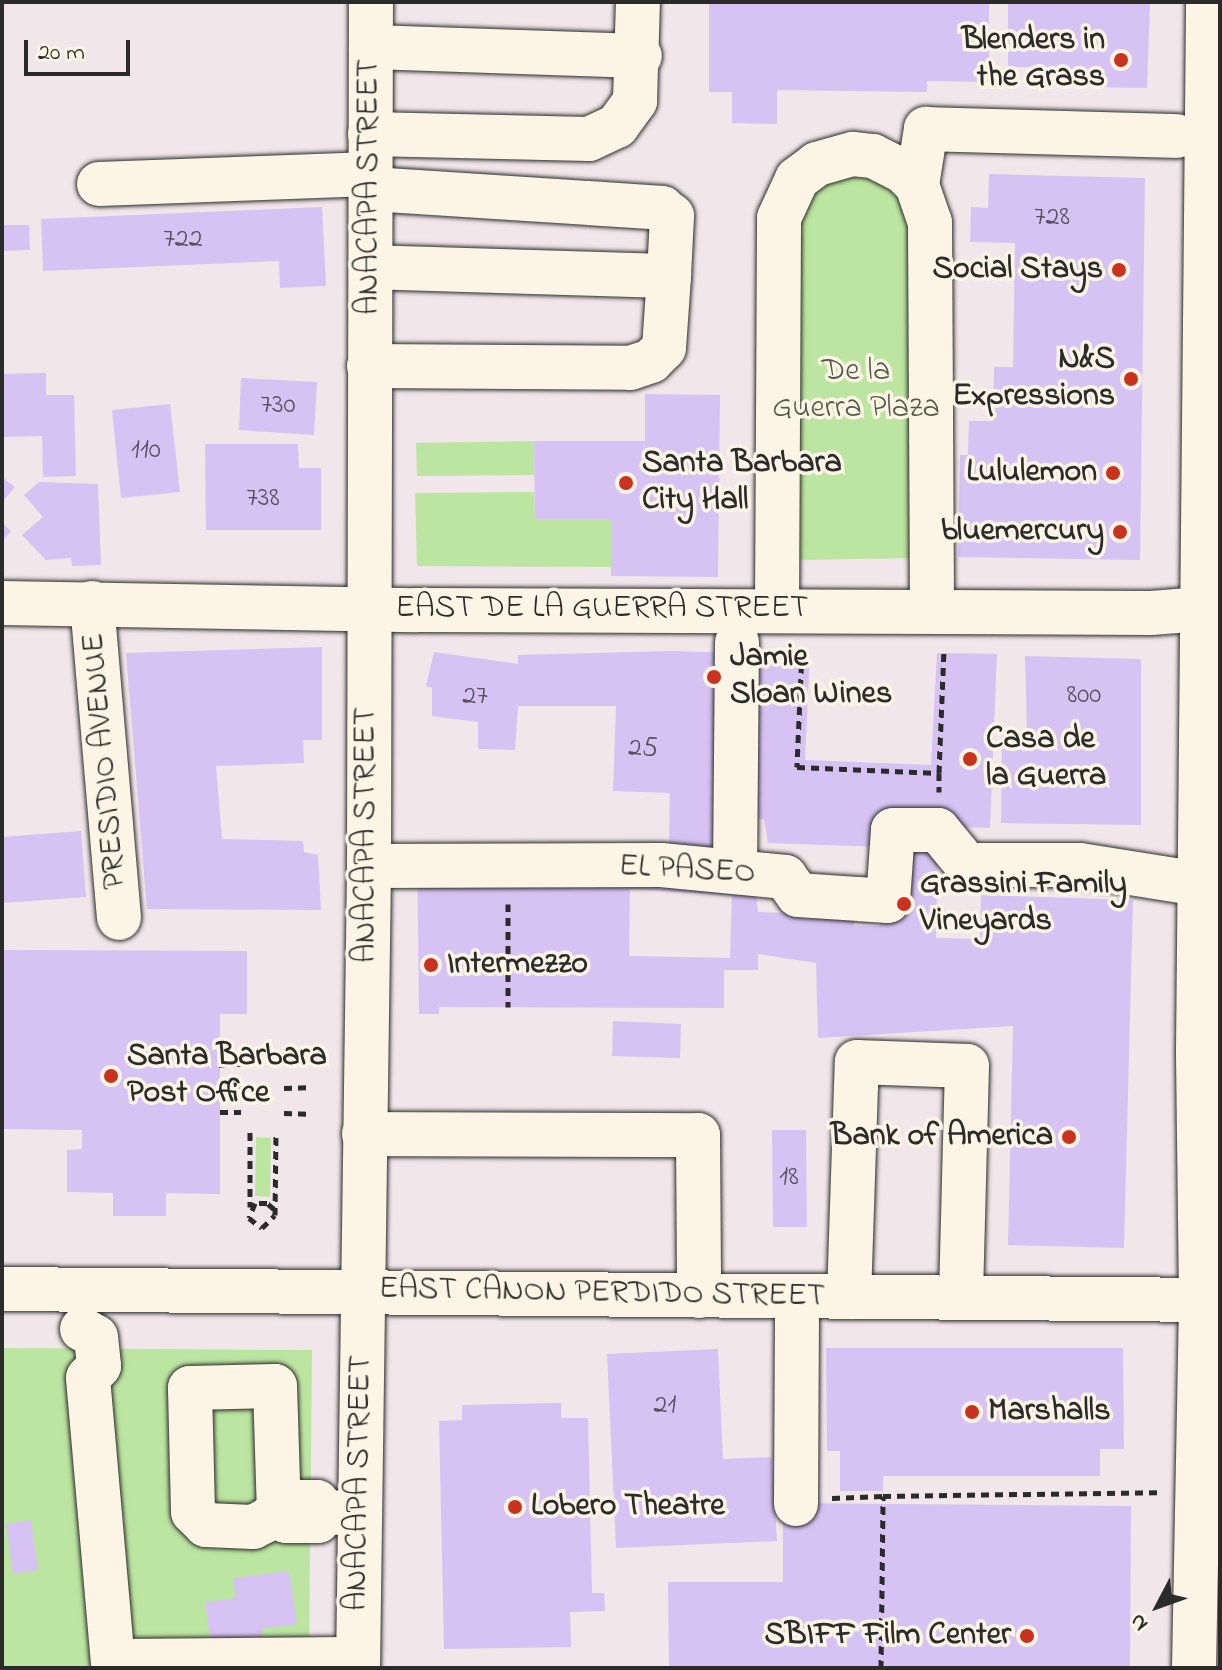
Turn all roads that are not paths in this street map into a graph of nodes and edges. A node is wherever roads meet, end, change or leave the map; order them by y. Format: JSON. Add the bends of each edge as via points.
{"nodes":[{"id":1,"x":371,"y":2,"type":"edge"},
{"id":2,"x":638,"y":2,"type":"edge"},
{"id":3,"x":1208,"y":2,"type":"edge"},
{"id":4,"x":371,"y":47,"type":"junction"},
{"id":5,"x":640,"y":56,"type":"junction"},
{"id":6,"x":1177,"y":136,"type":"dead end"},
{"id":7,"x":371,"y":166,"type":"junction"},
{"id":8,"x":99,"y":184,"type":"dead end"},
{"id":9,"x":917,"y":185,"type":"junction"},
{"id":10,"x":371,"y":267,"type":"junction"},
{"id":11,"x":669,"y":276,"type":"junction"},
{"id":12,"x":369,"y":366,"type":"junction"},
{"id":13,"x":1212,"y":499,"type":"edge"},
{"id":14,"x":2,"y":603,"type":"edge"},
{"id":15,"x":92,"y":603,"type":"junction"},
{"id":16,"x":369,"y":608,"type":"junction"},
{"id":17,"x":1203,"y":609,"type":"junction"},
{"id":18,"x":777,"y":610,"type":"junction"},
{"id":19,"x":938,"y":630,"type":"junction"},
{"id":20,"x":737,"y":642,"type":"dead end"},
{"id":21,"x":1210,"y":835,"type":"edge"},
{"id":22,"x":369,"y":866,"type":"junction"},
{"id":23,"x":735,"y":872,"type":"junction"},
{"id":24,"x":1200,"y":884,"type":"junction"},
{"id":25,"x":119,"y":918,"type":"dead end"},
{"id":26,"x":364,"y":1134,"type":"junction"},
{"id":27,"x":2,"y":1289,"type":"edge"},
{"id":28,"x":363,"y":1291,"type":"junction"},
{"id":29,"x":699,"y":1296,"type":"junction"},
{"id":30,"x":849,"y":1297,"type":"junction"},
{"id":31,"x":961,"y":1298,"type":"junction"},
{"id":32,"x":797,"y":1299,"type":"junction"},
{"id":33,"x":1211,"y":1300,"type":"edge"},
{"id":34,"x":81,"y":1310,"type":"junction"},
{"id":35,"x":810,"y":1504,"type":"dead end"},
{"id":36,"x":279,"y":1511,"type":"dead end"},
{"id":37,"x":343,"y":1513,"type":"junction"},
{"id":38,"x":358,"y":1664,"type":"edge"},
{"id":39,"x":1194,"y":1668,"type":"edge"}],
"edges":[{"from":1,"to":4,"type":"street","name":"ANACAPA STREET"},
{"from":2,"to":5,"type":"street"},
{"from":3,"to":13,"type":"street"},
{"from":4,"to":5,"type":"street"},
{"from":4,"to":7,"type":"street","name":"ANACAPA STREET"},
{"from":5,"to":7,"type":"street","via":[[635,101],[617,126],[589,139]]},
{"from":6,"to":9,"type":"street","via":[[926,129]]},
{"from":7,"to":8,"type":"street"},
{"from":7,"to":10,"type":"street","name":"ANACAPA STREET"},
{"from":7,"to":11,"type":"street","via":[[662,208],[672,216]]},
{"from":9,"to":18,"type":"street","via":[[888,162],[853,154],[817,164],[785,195],[779,218]]},
{"from":9,"to":19,"type":"street","via":[[930,222]]},
{"from":10,"to":11,"type":"street"},
{"from":10,"to":12,"type":"street","name":"ANACAPA STREET"},
{"from":11,"to":12,"type":"street","via":[[664,348],[651,361],[630,368]]},
{"from":12,"to":16,"type":"street","name":"ANACAPA STREET"},
{"from":13,"to":17,"type":"street"},
{"from":14,"to":15,"type":"street","name":"EAST DE LA GUERRA STREET"},
{"from":15,"to":16,"type":"street","name":"EAST DE LA GUERRA STREET"},
{"from":15,"to":25,"type":"street","name":"PRESIDIO AVENUE"},
{"from":16,"to":18,"type":"street","name":"EAST DE LA GUERRA STREET"},
{"from":16,"to":22,"type":"street","name":"ANACAPA STREET"},
{"from":17,"to":19,"type":"street","name":"EAST DE LA GUERRA STREET"},
{"from":17,"to":21,"type":"street"},
{"from":18,"to":19,"type":"street","name":"EAST DE LA GUERRA STREET"},
{"from":20,"to":23,"type":"street"},
{"from":21,"to":24,"type":"street"},
{"from":22,"to":23,"type":"street","name":"EL PASEO","via":[[661,865]]},
{"from":22,"to":26,"type":"street","name":"ANACAPA STREET"},
{"from":23,"to":24,"type":"street","name":"EL PASEO","via":[[785,877],[798,895],[888,901],[893,830],[938,830],[967,865],[1080,865]]},
{"from":24,"to":33,"type":"street"},
{"from":26,"to":28,"type":"street","name":"ANACAPA STREET"},
{"from":26,"to":29,"type":"street","via":[[698,1135]]},
{"from":27,"to":34,"type":"street","name":"EAST CANON PERDIDO STREET"},
{"from":28,"to":29,"type":"street","name":"EAST CANON PERDIDO STREET","via":[[407,1297]]},
{"from":28,"to":34,"type":"street","name":"EAST CANON PERDIDO STREET"},
{"from":28,"to":37,"type":"street","name":"ANACAPA STREET"},
{"from":29,"to":32,"type":"street","name":"EAST CANON PERDIDO STREET"},
{"from":30,"to":31,"type":"street","name":"EAST CANON PERDIDO STREET"},
{"from":30,"to":31,"type":"street","via":[[857,1062],[967,1066]]},
{"from":30,"to":32,"type":"street","name":"EAST CANON PERDIDO STREET"},
{"from":31,"to":33,"type":"street","name":"EAST CANON PERDIDO STREET"},
{"from":32,"to":35,"type":"street","via":[[797,1390]]},
{"from":33,"to":39,"type":"street","via":[[1195,1492]]},
{"from":34,"to":38,"type":"street","via":[[71,1338],[78,1372],[88,1378],[113,1661]]},
{"from":36,"to":37,"type":"street","via":[[286,1502],[317,1502]]},
{"from":37,"to":38,"type":"street","name":"ANACAPA STREET"}]}
